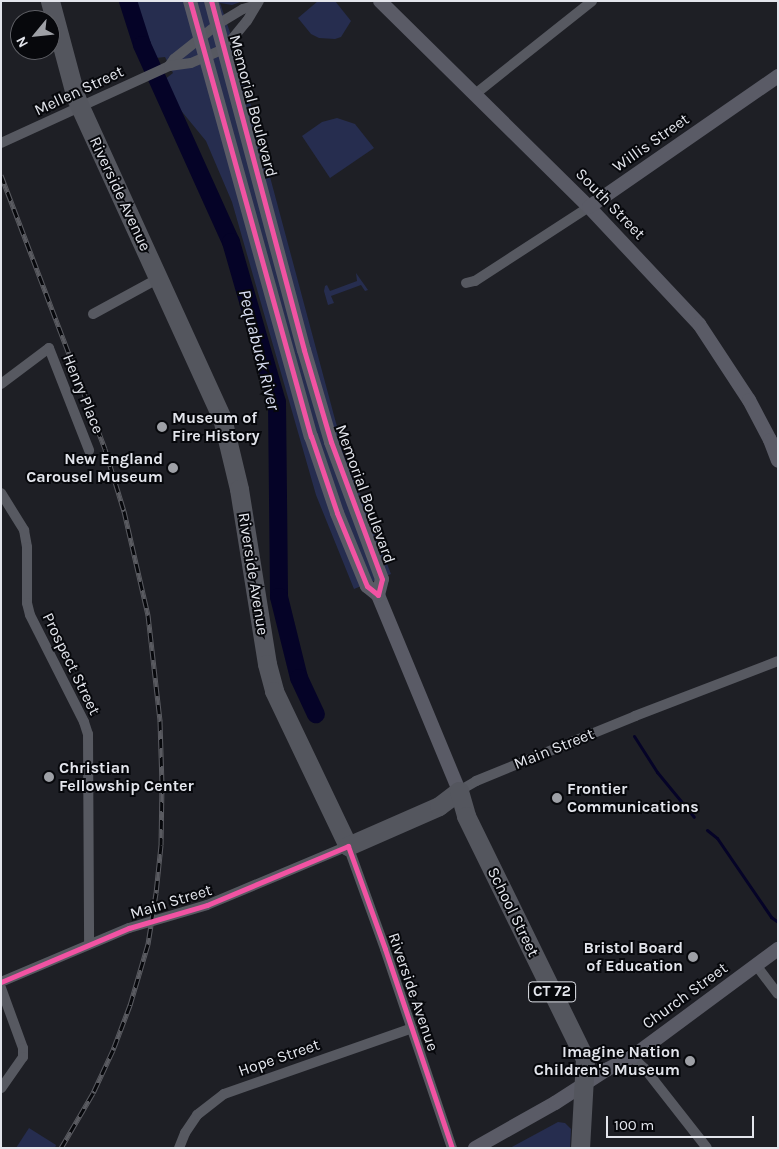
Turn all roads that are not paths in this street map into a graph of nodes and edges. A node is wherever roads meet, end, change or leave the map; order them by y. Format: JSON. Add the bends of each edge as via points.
{"nodes":[{"id":1,"x":50,"y":1,"type":"edge"},
{"id":2,"x":190,"y":1,"type":"edge"},
{"id":3,"x":211,"y":1,"type":"edge"},
{"id":4,"x":380,"y":1,"type":"edge"},
{"id":5,"x":592,"y":1,"type":"edge"},
{"id":6,"x":258,"y":3,"type":"edge"},
{"id":7,"x":218,"y":24,"type":"junction"},
{"id":8,"x":199,"y":38,"type":"junction"},
{"id":9,"x":224,"y":49,"type":"junction"},
{"id":10,"x":205,"y":58,"type":"junction"},
{"id":11,"x":170,"y":66,"type":"junction"},
{"id":12,"x":778,"y":76,"type":"edge"},
{"id":13,"x":474,"y":95,"type":"junction"},
{"id":14,"x":80,"y":108,"type":"junction"},
{"id":15,"x":1,"y":143,"type":"edge"},
{"id":16,"x":589,"y":207,"type":"junction"},
{"id":17,"x":159,"y":278,"type":"junction"},
{"id":18,"x":466,"y":283,"type":"dead end"},
{"id":19,"x":93,"y":314,"type":"dead end"},
{"id":20,"x":1,"y":384,"type":"edge"},
{"id":21,"x":774,"y":438,"type":"edge"},
{"id":22,"x":89,"y":450,"type":"dead end"},
{"id":23,"x":778,"y":461,"type":"edge"},
{"id":24,"x":1,"y":494,"type":"edge"},
{"id":25,"x":378,"y":594,"type":"junction"},
{"id":26,"x":778,"y":661,"type":"edge"},
{"id":27,"x":458,"y":792,"type":"junction"},
{"id":28,"x":348,"y":846,"type":"junction"},
{"id":29,"x":89,"y":944,"type":"junction"},
{"id":30,"x":778,"y":949,"type":"edge"},
{"id":31,"x":756,"y":965,"type":"junction"},
{"id":32,"x":1,"y":982,"type":"edge"},
{"id":33,"x":1,"y":988,"type":"edge"},
{"id":34,"x":778,"y":994,"type":"edge"},
{"id":35,"x":412,"y":1028,"type":"junction"},
{"id":36,"x":632,"y":1057,"type":"junction"},
{"id":37,"x":584,"y":1083,"type":"junction"},
{"id":38,"x":1,"y":1088,"type":"edge"},
{"id":39,"x":179,"y":1148,"type":"edge"},
{"id":40,"x":452,"y":1148,"type":"edge"},
{"id":41,"x":475,"y":1148,"type":"edge"},
{"id":42,"x":580,"y":1148,"type":"edge"},
{"id":43,"x":708,"y":1148,"type":"edge"}],
"edges":[{"from":1,"to":14,"type":"highway","name":"Riverside Avenue"},
{"from":2,"to":8,"type":"main road","name":"Memorial Boulevard"},
{"from":3,"to":7,"type":"main road","name":"Memorial Boulevard"},
{"from":4,"to":13,"type":"main road","name":"South Street"},
{"from":5,"to":13,"type":"street"},
{"from":6,"to":7,"type":"street","name":"Mellen Street"},
{"from":6,"to":9,"type":"street","name":"Mellen Street"},
{"from":7,"to":8,"type":"street","name":"Mellen Street"},
{"from":7,"to":9,"type":"main road","name":"Memorial Boulevard"},
{"from":8,"to":10,"type":"main road","name":"Memorial Boulevard"},
{"from":8,"to":11,"type":"street","name":"Mellen Street"},
{"from":9,"to":10,"type":"street","name":"Mellen Street"},
{"from":9,"to":25,"type":"main road","name":"Memorial Boulevard","via":[[304,350],[332,442],[382,579]]},
{"from":10,"to":11,"type":"street","name":"Mellen Street"},
{"from":10,"to":25,"type":"main road","name":"Memorial Boulevard","via":[[311,436],[337,513],[367,586]]},
{"from":11,"to":14,"type":"street","name":"Mellen Street"},
{"from":12,"to":16,"type":"main road","name":"Willis Street"},
{"from":13,"to":16,"type":"main road","name":"South Street"},
{"from":14,"to":15,"type":"street","name":"Mellen Street"},
{"from":14,"to":17,"type":"highway","name":"Riverside Avenue"},
{"from":16,"to":18,"type":"street","name":"Willis Street","via":[[475,281]]},
{"from":16,"to":21,"type":"main road","name":"South Street","via":[[699,324]]},
{"from":17,"to":19,"type":"street"},
{"from":17,"to":28,"type":"highway","name":"Riverside Avenue","via":[[222,418],[239,489],[274,691]]},
{"from":20,"to":22,"type":"street","name":"Henry Place","via":[[49,348]]},
{"from":21,"to":23,"type":"main road","name":"South Street"},
{"from":24,"to":29,"type":"street","name":"Prospect Street","via":[[24,530],[30,615],[88,734]]},
{"from":25,"to":27,"type":"main road","name":"Memorial Boulevard"},
{"from":26,"to":27,"type":"street","name":"Main Street","via":[[626,719],[476,781]]},
{"from":27,"to":28,"type":"highway","name":"Main Street","via":[[439,806]]},
{"from":27,"to":37,"type":"highway","name":"School Street","number":"CT 72","via":[[466,816],[585,1059]]},
{"from":28,"to":29,"type":"street","name":"Main Street","via":[[207,906],[129,928]]},
{"from":28,"to":35,"type":"street","name":"Riverside Avenue"},
{"from":29,"to":32,"type":"street","name":"Main Street"},
{"from":30,"to":31,"type":"main road","name":"Church Street"},
{"from":31,"to":34,"type":"street"},
{"from":31,"to":36,"type":"main road","name":"Church Street"},
{"from":33,"to":38,"type":"street","via":[[23,1048],[23,1057]]},
{"from":35,"to":39,"type":"street","name":"Hope Street","via":[[224,1094],[197,1115]]},
{"from":35,"to":40,"type":"street","name":"Riverside Avenue"},
{"from":36,"to":37,"type":"main road","name":"Church Street"},
{"from":36,"to":43,"type":"street"},
{"from":37,"to":41,"type":"main road","name":"Church Street"},
{"from":37,"to":42,"type":"highway","name":"School Street","number":"CT 72"}]}
